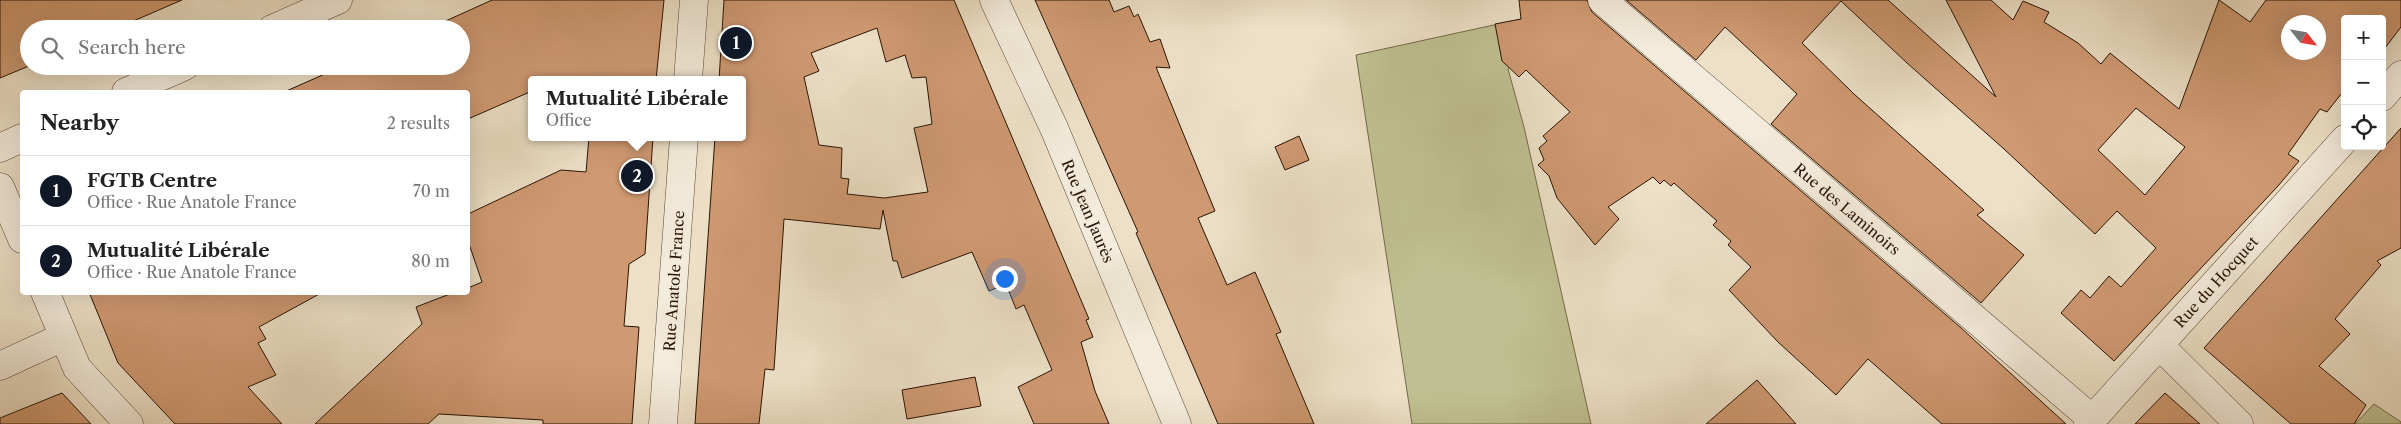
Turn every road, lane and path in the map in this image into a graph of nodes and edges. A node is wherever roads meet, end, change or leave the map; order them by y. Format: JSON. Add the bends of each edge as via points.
{"nodes":[{"id":1,"x":338,"y":0,"type":"edge"},
{"id":2,"x":694,"y":0,"type":"edge"},
{"id":3,"x":994,"y":0,"type":"edge"},
{"id":4,"x":1602,"y":0,"type":"edge"},
{"id":5,"x":292,"y":20,"type":"edge"},
{"id":6,"x":165,"y":75,"type":"edge"},
{"id":7,"x":688,"y":76,"type":"edge"},
{"id":8,"x":2401,"y":76,"type":"edge"},
{"id":9,"x":131,"y":90,"type":"edge"},
{"id":10,"x":2386,"y":92,"type":"edge"},
{"id":11,"x":20,"y":139,"type":"edge"},
{"id":12,"x":684,"y":141,"type":"edge"},
{"id":13,"x":2341,"y":142,"type":"edge"},
{"id":14,"x":0,"y":148,"type":"edge"},
{"id":15,"x":0,"y":187,"type":"edge"},
{"id":16,"x":20,"y":234,"type":"edge"},
{"id":17,"x":46,"y":295,"type":"edge"},
{"id":18,"x":63,"y":337,"type":"junction"},
{"id":19,"x":2159,"y":345,"type":"junction"},
{"id":20,"x":0,"y":366,"type":"edge"},
{"id":21,"x":2090,"y":421,"type":"edge"},
{"id":22,"x":129,"y":424,"type":"edge"},
{"id":23,"x":664,"y":424,"type":"edge"},
{"id":24,"x":1177,"y":424,"type":"edge"},
{"id":25,"x":2239,"y":424,"type":"edge"}],
"edges":[{"from":1,"to":5,"type":"street"},
{"from":2,"to":7,"type":"street"},
{"from":3,"to":24,"type":"street","name":"Rue Jean Jaurès","via":[[1054,128]]},
{"from":4,"to":21,"type":"street","name":"Rue des Laminoirs"},
{"from":6,"to":9,"type":"street"},
{"from":8,"to":10,"type":"street"},
{"from":11,"to":14,"type":"street"},
{"from":12,"to":23,"type":"street","name":"Rue Anatole France"},
{"from":13,"to":19,"type":"street","name":"Rue du Hocquet"},
{"from":15,"to":16,"type":"street"},
{"from":17,"to":18,"type":"street"},
{"from":18,"to":20,"type":"street"},
{"from":18,"to":22,"type":"street","via":[[77,368]]},
{"from":19,"to":21,"type":"street","name":"Rue du Hocquet"},
{"from":19,"to":25,"type":"street"}]}
